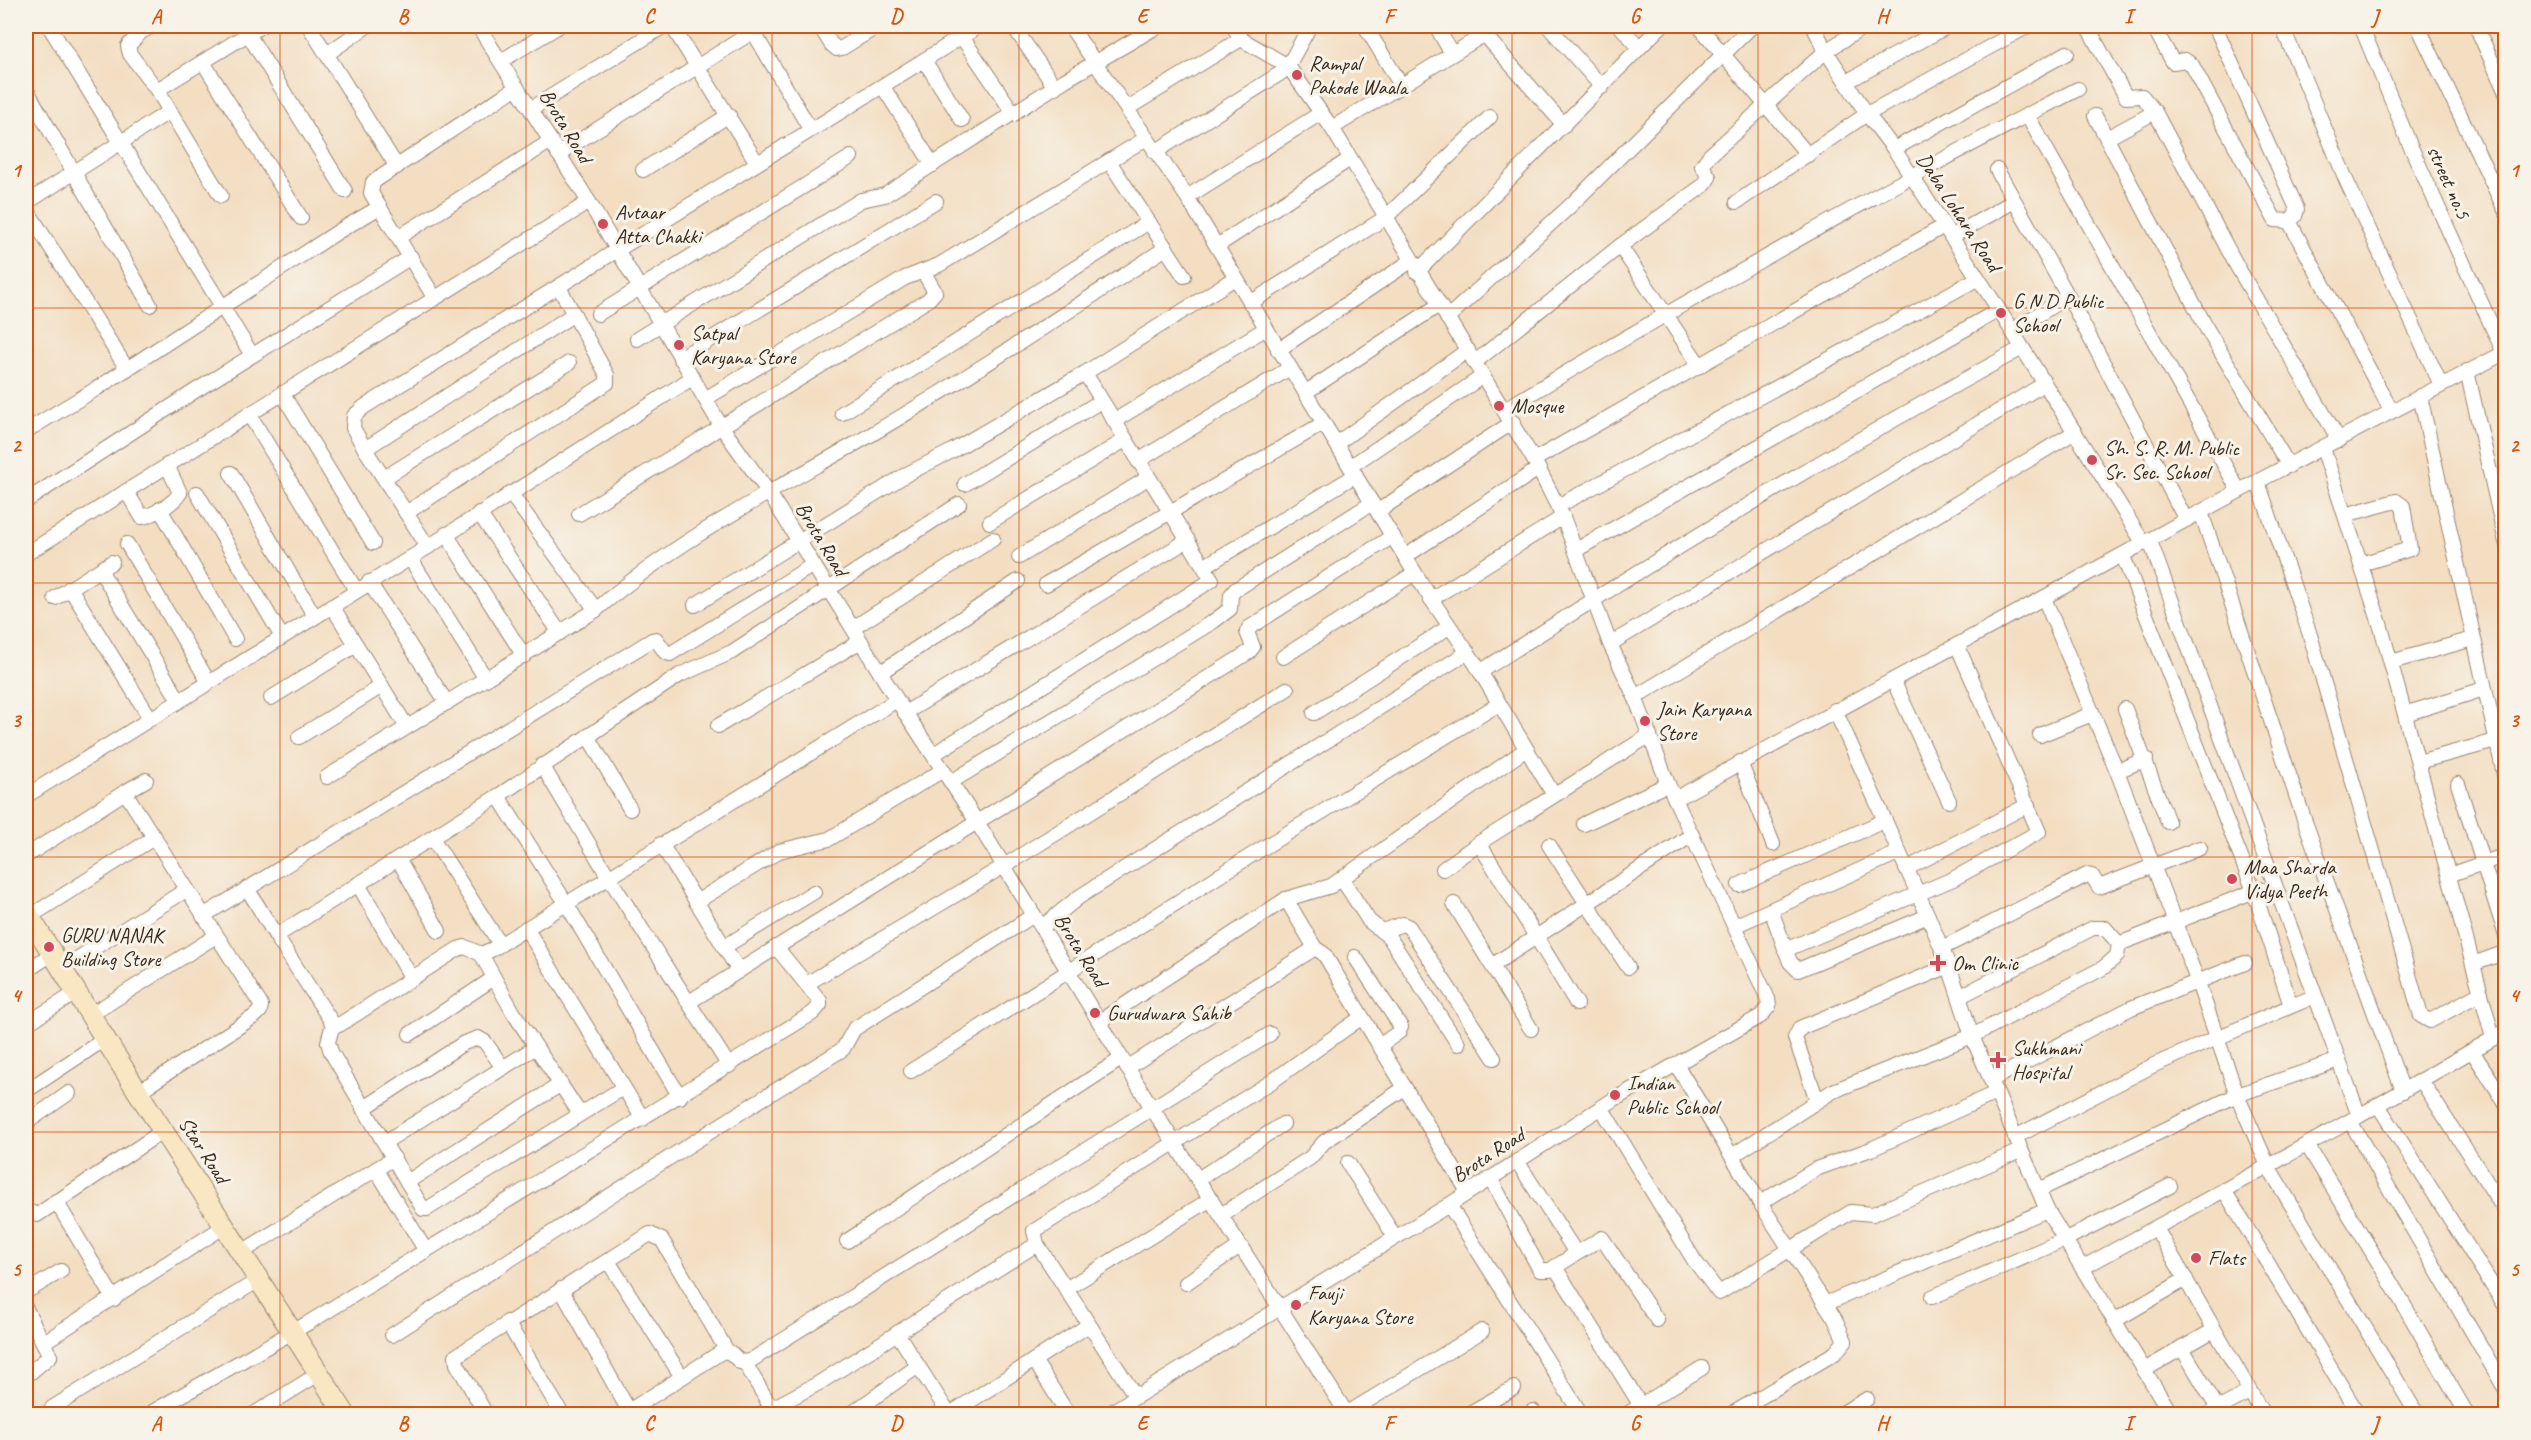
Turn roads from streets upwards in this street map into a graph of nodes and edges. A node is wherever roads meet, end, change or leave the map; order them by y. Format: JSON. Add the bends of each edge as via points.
{"nodes":[{"id":1,"x":50,"y":26,"type":"edge"},
{"id":2,"x":152,"y":26,"type":"edge"},
{"id":3,"x":261,"y":26,"type":"edge"},
{"id":4,"x":309,"y":26,"type":"edge"},
{"id":5,"x":367,"y":26,"type":"edge"},
{"id":6,"x":478,"y":26,"type":"edge"},
{"id":7,"x":559,"y":26,"type":"edge"},
{"id":8,"x":664,"y":26,"type":"edge"},
{"id":9,"x":672,"y":26,"type":"edge"},
{"id":10,"x":820,"y":26,"type":"edge"},
{"id":11,"x":878,"y":26,"type":"edge"},
{"id":12,"x":979,"y":26,"type":"edge"},
{"id":13,"x":1013,"y":26,"type":"edge"},
{"id":14,"x":1070,"y":26,"type":"edge"},
{"id":15,"x":1158,"y":26,"type":"edge"},
{"id":16,"x":1233,"y":26,"type":"edge"},
{"id":17,"x":1365,"y":26,"type":"edge"},
{"id":18,"x":1436,"y":26,"type":"edge"},
{"id":19,"x":1498,"y":26,"type":"edge"},
{"id":20,"x":1548,"y":26,"type":"edge"},
{"id":21,"x":1620,"y":26,"type":"edge"},
{"id":22,"x":1661,"y":26,"type":"edge"},
{"id":23,"x":1700,"y":26,"type":"edge"},
{"id":24,"x":1752,"y":26,"type":"edge"},
{"id":25,"x":1813,"y":26,"type":"edge"},
{"id":26,"x":1865,"y":26,"type":"edge"},
{"id":27,"x":1948,"y":26,"type":"edge"},
{"id":28,"x":2028,"y":26,"type":"edge"},
{"id":29,"x":2087,"y":26,"type":"edge"},
{"id":30,"x":2153,"y":26,"type":"edge"},
{"id":31,"x":2215,"y":26,"type":"edge"},
{"id":32,"x":2282,"y":26,"type":"edge"},
{"id":33,"x":2361,"y":26,"type":"edge"},
{"id":34,"x":2418,"y":26,"type":"edge"},
{"id":35,"x":2476,"y":26,"type":"edge"},
{"id":36,"x":755,"y":27,"type":"edge"},
{"id":37,"x":1303,"y":29,"type":"edge"},
{"id":38,"x":248,"y":34,"type":"junction"},
{"id":39,"x":1484,"y":34,"type":"junction"},
{"id":40,"x":962,"y":37,"type":"junction"},
{"id":41,"x":1241,"y":39,"type":"junction"},
{"id":42,"x":1638,"y":46,"type":"junction"},
{"id":43,"x":1826,"y":51,"type":"junction"},
{"id":44,"x":1722,"y":53,"type":"junction"},
{"id":45,"x":2067,"y":53,"type":"dead end"},
{"id":46,"x":327,"y":54,"type":"junction"},
{"id":47,"x":1452,"y":54,"type":"junction"},
{"id":48,"x":924,"y":60,"type":"junction"},
{"id":49,"x":501,"y":61,"type":"junction"},
{"id":50,"x":202,"y":62,"type":"junction"},
{"id":51,"x":1097,"y":62,"type":"junction"},
{"id":52,"x":699,"y":66,"type":"junction"},
{"id":53,"x":1288,"y":66,"type":"junction"},
{"id":54,"x":1846,"y":82,"type":"junction"},
{"id":55,"x":1401,"y":85,"type":"junction"},
{"id":56,"x":517,"y":87,"type":"junction"},
{"id":57,"x":883,"y":87,"type":"junction"},
{"id":58,"x":1055,"y":87,"type":"junction"},
{"id":59,"x":1602,"y":87,"type":"junction"},
{"id":60,"x":26,"y":89,"type":"edge"},
{"id":61,"x":2078,"y":89,"type":"dead end"},
{"id":62,"x":157,"y":90,"type":"junction"},
{"id":63,"x":2505,"y":93,"type":"edge"},
{"id":64,"x":1767,"y":105,"type":"junction"},
{"id":65,"x":1128,"y":108,"type":"junction"},
{"id":66,"x":531,"y":109,"type":"junction"},
{"id":67,"x":170,"y":111,"type":"junction"},
{"id":68,"x":2155,"y":112,"type":"junction"},
{"id":69,"x":1321,"y":113,"type":"junction"},
{"id":70,"x":1014,"y":114,"type":"junction"},
{"id":71,"x":1867,"y":114,"type":"junction"},
{"id":72,"x":729,"y":115,"type":"junction"},
{"id":73,"x":2027,"y":115,"type":"junction"},
{"id":74,"x":2095,"y":116,"type":"dead end"},
{"id":75,"x":1490,"y":117,"type":"dead end"},
{"id":76,"x":962,"y":120,"type":"dead end"},
{"id":77,"x":1564,"y":125,"type":"junction"},
{"id":78,"x":1332,"y":128,"type":"junction"},
{"id":79,"x":810,"y":129,"type":"junction"},
{"id":80,"x":2107,"y":138,"type":"junction"},
{"id":81,"x":1145,"y":139,"type":"junction"},
{"id":82,"x":551,"y":141,"type":"junction"},
{"id":83,"x":120,"y":142,"type":"junction"},
{"id":84,"x":1894,"y":149,"type":"junction"},
{"id":85,"x":1155,"y":152,"type":"junction"},
{"id":86,"x":558,"y":154,"type":"junction"},
{"id":87,"x":1808,"y":154,"type":"junction"},
{"id":88,"x":850,"y":158,"type":"dead end"},
{"id":89,"x":1350,"y":159,"type":"junction"},
{"id":90,"x":756,"y":161,"type":"junction"},
{"id":91,"x":1109,"y":161,"type":"junction"},
{"id":92,"x":933,"y":165,"type":"junction"},
{"id":93,"x":397,"y":167,"type":"junction"},
{"id":94,"x":644,"y":170,"type":"dead end"},
{"id":95,"x":1997,"y":170,"type":"dead end"},
{"id":96,"x":74,"y":172,"type":"junction"},
{"id":97,"x":1911,"y":177,"type":"junction"},
{"id":98,"x":345,"y":191,"type":"dead end"},
{"id":99,"x":221,"y":196,"type":"dead end"},
{"id":100,"x":1187,"y":197,"type":"junction"},
{"id":101,"x":936,"y":201,"type":"dead end"},
{"id":102,"x":2014,"y":201,"type":"junction"},
{"id":103,"x":588,"y":202,"type":"junction"},
{"id":104,"x":1737,"y":202,"type":"dead end"},
{"id":105,"x":26,"y":203,"type":"edge"},
{"id":106,"x":380,"y":207,"type":"junction"},
{"id":107,"x":26,"y":208,"type":"edge"},
{"id":108,"x":2505,"y":212,"type":"edge"},
{"id":109,"x":301,"y":218,"type":"dead end"},
{"id":110,"x":1385,"y":218,"type":"junction"},
{"id":111,"x":2289,"y":221,"type":"junction"},
{"id":112,"x":1149,"y":222,"type":"junction"},
{"id":113,"x":1948,"y":232,"type":"junction"},
{"id":114,"x":399,"y":237,"type":"junction"},
{"id":115,"x":1217,"y":246,"type":"junction"},
{"id":116,"x":1620,"y":246,"type":"junction"},
{"id":117,"x":1166,"y":248,"type":"junction"},
{"id":118,"x":616,"y":250,"type":"junction"},
{"id":119,"x":411,"y":257,"type":"junction"},
{"id":120,"x":1414,"y":266,"type":"junction"},
{"id":121,"x":923,"y":270,"type":"junction"},
{"id":122,"x":1184,"y":276,"type":"dead end"},
{"id":123,"x":1235,"y":279,"type":"junction"},
{"id":124,"x":1977,"y":279,"type":"junction"},
{"id":125,"x":559,"y":287,"type":"junction"},
{"id":126,"x":638,"y":288,"type":"junction"},
{"id":127,"x":2068,"y":296,"type":"junction"},
{"id":128,"x":434,"y":297,"type":"junction"},
{"id":129,"x":1250,"y":303,"type":"junction"},
{"id":130,"x":150,"y":305,"type":"dead end"},
{"id":131,"x":1439,"y":305,"type":"junction"},
{"id":132,"x":223,"y":307,"type":"junction"},
{"id":133,"x":1999,"y":310,"type":"junction"},
{"id":134,"x":574,"y":314,"type":"junction"},
{"id":135,"x":598,"y":314,"type":"dead end"},
{"id":136,"x":1666,"y":314,"type":"junction"},
{"id":137,"x":1447,"y":318,"type":"junction"},
{"id":138,"x":660,"y":325,"type":"junction"},
{"id":139,"x":1265,"y":329,"type":"junction"},
{"id":140,"x":2012,"y":331,"type":"junction"},
{"id":141,"x":637,"y":339,"type":"dead end"},
{"id":142,"x":2022,"y":348,"type":"junction"},
{"id":143,"x":1278,"y":350,"type":"junction"},
{"id":144,"x":2505,"y":352,"type":"edge"},
{"id":145,"x":252,"y":355,"type":"junction"},
{"id":146,"x":1471,"y":356,"type":"junction"},
{"id":147,"x":680,"y":358,"type":"junction"},
{"id":148,"x":569,"y":363,"type":"dead end"},
{"id":149,"x":1700,"y":366,"type":"junction"},
{"id":150,"x":127,"y":369,"type":"junction"},
{"id":151,"x":1290,"y":369,"type":"junction"},
{"id":152,"x":2467,"y":371,"type":"junction"},
{"id":153,"x":1085,"y":373,"type":"junction"},
{"id":154,"x":1484,"y":376,"type":"junction"},
{"id":155,"x":692,"y":378,"type":"junction"},
{"id":156,"x":2044,"y":384,"type":"junction"},
{"id":157,"x":2441,"y":385,"type":"junction"},
{"id":158,"x":1306,"y":392,"type":"junction"},
{"id":159,"x":282,"y":393,"type":"junction"},
{"id":160,"x":2420,"y":396,"type":"junction"},
{"id":161,"x":705,"y":399,"type":"junction"},
{"id":162,"x":1101,"y":401,"type":"junction"},
{"id":163,"x":1505,"y":409,"type":"junction"},
{"id":164,"x":2391,"y":410,"type":"junction"},
{"id":165,"x":249,"y":414,"type":"junction"},
{"id":166,"x":842,"y":414,"type":"dead end"},
{"id":167,"x":1114,"y":421,"type":"junction"},
{"id":168,"x":1513,"y":422,"type":"junction"},
{"id":169,"x":1324,"y":423,"type":"junction"},
{"id":170,"x":721,"y":426,"type":"junction"},
{"id":171,"x":26,"y":431,"type":"edge"},
{"id":172,"x":2075,"y":432,"type":"junction"},
{"id":173,"x":1125,"y":440,"type":"junction"},
{"id":174,"x":2338,"y":440,"type":"junction"},
{"id":175,"x":1337,"y":443,"type":"junction"},
{"id":176,"x":2323,"y":448,"type":"junction"},
{"id":177,"x":365,"y":449,"type":"junction"},
{"id":178,"x":1138,"y":461,"type":"junction"},
{"id":179,"x":1536,"y":464,"type":"junction"},
{"id":180,"x":167,"y":465,"type":"junction"},
{"id":181,"x":2289,"y":466,"type":"junction"},
{"id":182,"x":1353,"y":470,"type":"junction"},
{"id":183,"x":231,"y":473,"type":"dead end"},
{"id":184,"x":384,"y":478,"type":"junction"},
{"id":185,"x":1148,"y":478,"type":"junction"},
{"id":186,"x":2258,"y":482,"type":"junction"},
{"id":187,"x":965,"y":484,"type":"dead end"},
{"id":188,"x":126,"y":491,"type":"junction"},
{"id":189,"x":2239,"y":491,"type":"junction"},
{"id":190,"x":197,"y":493,"type":"dead end"},
{"id":191,"x":510,"y":493,"type":"junction"},
{"id":192,"x":769,"y":493,"type":"junction"},
{"id":193,"x":26,"y":501,"type":"edge"},
{"id":194,"x":959,"y":504,"type":"dead end"},
{"id":195,"x":1375,"y":507,"type":"junction"},
{"id":196,"x":160,"y":509,"type":"junction"},
{"id":197,"x":1170,"y":512,"type":"junction"},
{"id":198,"x":1560,"y":512,"type":"junction"},
{"id":199,"x":2201,"y":512,"type":"junction"},
{"id":200,"x":406,"y":513,"type":"junction"},
{"id":201,"x":479,"y":513,"type":"junction"},
{"id":202,"x":579,"y":513,"type":"dead end"},
{"id":203,"x":2345,"y":515,"type":"junction"},
{"id":204,"x":2186,"y":520,"type":"junction"},
{"id":205,"x":990,"y":522,"type":"dead end"},
{"id":206,"x":446,"y":534,"type":"junction"},
{"id":207,"x":1393,"y":536,"type":"junction"},
{"id":208,"x":993,"y":539,"type":"dead end"},
{"id":209,"x":799,"y":540,"type":"junction"},
{"id":210,"x":1188,"y":540,"type":"junction"},
{"id":211,"x":2505,"y":542,"type":"edge"},
{"id":212,"x":373,"y":543,"type":"dead end"},
{"id":213,"x":2147,"y":543,"type":"junction"},
{"id":214,"x":127,"y":544,"type":"dead end"},
{"id":215,"x":428,"y":547,"type":"junction"},
{"id":216,"x":1576,"y":550,"type":"junction"},
{"id":217,"x":26,"y":554,"type":"edge"},
{"id":218,"x":1406,"y":556,"type":"junction"},
{"id":219,"x":2123,"y":556,"type":"junction"},
{"id":220,"x":1019,"y":557,"type":"dead end"},
{"id":221,"x":410,"y":558,"type":"junction"},
{"id":222,"x":2361,"y":564,"type":"junction"},
{"id":223,"x":813,"y":565,"type":"junction"},
{"id":224,"x":1205,"y":566,"type":"junction"},
{"id":225,"x":1415,"y":573,"type":"junction"},
{"id":226,"x":1018,"y":581,"type":"dead end"},
{"id":227,"x":369,"y":582,"type":"junction"},
{"id":228,"x":1046,"y":584,"type":"dead end"},
{"id":229,"x":70,"y":588,"type":"junction"},
{"id":230,"x":356,"y":590,"type":"junction"},
{"id":231,"x":828,"y":590,"type":"junction"},
{"id":232,"x":55,"y":597,"type":"dead end"},
{"id":233,"x":2044,"y":598,"type":"junction"},
{"id":234,"x":1431,"y":599,"type":"junction"},
{"id":235,"x":1593,"y":599,"type":"junction"},
{"id":236,"x":332,"y":606,"type":"junction"},
{"id":237,"x":695,"y":606,"type":"dead end"},
{"id":238,"x":596,"y":610,"type":"junction"},
{"id":239,"x":315,"y":617,"type":"junction"},
{"id":240,"x":1449,"y":627,"type":"junction"},
{"id":241,"x":854,"y":628,"type":"junction"},
{"id":242,"x":560,"y":633,"type":"junction"},
{"id":243,"x":282,"y":637,"type":"junction"},
{"id":244,"x":235,"y":639,"type":"dead end"},
{"id":245,"x":2473,"y":639,"type":"junction"},
{"id":246,"x":861,"y":641,"type":"junction"},
{"id":247,"x":1610,"y":644,"type":"junction"},
{"id":248,"x":356,"y":645,"type":"junction"},
{"id":249,"x":1957,"y":645,"type":"junction"},
{"id":250,"x":1468,"y":652,"type":"junction"},
{"id":251,"x":524,"y":656,"type":"junction"},
{"id":252,"x":1283,"y":657,"type":"dead end"},
{"id":253,"x":2391,"y":662,"type":"junction"},
{"id":254,"x":881,"y":672,"type":"junction"},
{"id":255,"x":1480,"y":672,"type":"junction"},
{"id":256,"x":486,"y":679,"type":"junction"},
{"id":257,"x":1893,"y":680,"type":"junction"},
{"id":258,"x":208,"y":681,"type":"junction"},
{"id":259,"x":382,"y":686,"type":"junction"},
{"id":260,"x":2484,"y":689,"type":"junction"},
{"id":261,"x":1287,"y":690,"type":"dead end"},
{"id":262,"x":1635,"y":697,"type":"junction"},
{"id":263,"x":271,"y":698,"type":"dead end"},
{"id":264,"x":179,"y":700,"type":"junction"},
{"id":265,"x":897,"y":700,"type":"junction"},
{"id":266,"x":447,"y":703,"type":"junction"},
{"id":267,"x":1499,"y":704,"type":"junction"},
{"id":268,"x":2125,"y":709,"type":"dead end"},
{"id":269,"x":1835,"y":710,"type":"junction"},
{"id":270,"x":905,"y":713,"type":"junction"},
{"id":271,"x":1314,"y":713,"type":"dead end"},
{"id":272,"x":2092,"y":714,"type":"junction"},
{"id":273,"x":2405,"y":714,"type":"junction"},
{"id":274,"x":150,"y":718,"type":"junction"},
{"id":275,"x":718,"y":726,"type":"dead end"},
{"id":276,"x":407,"y":727,"type":"junction"},
{"id":277,"x":1650,"y":735,"type":"junction"},
{"id":278,"x":2040,"y":735,"type":"dead end"},
{"id":279,"x":588,"y":736,"type":"junction"},
{"id":280,"x":299,"y":737,"type":"dead end"},
{"id":281,"x":2496,"y":741,"type":"junction"},
{"id":282,"x":1525,"y":750,"type":"junction"},
{"id":283,"x":934,"y":754,"type":"junction"},
{"id":284,"x":2146,"y":759,"type":"junction"},
{"id":285,"x":1740,"y":762,"type":"junction"},
{"id":286,"x":2418,"y":762,"type":"junction"},
{"id":287,"x":542,"y":765,"type":"junction"},
{"id":288,"x":943,"y":770,"type":"junction"},
{"id":289,"x":2117,"y":771,"type":"junction"},
{"id":290,"x":327,"y":777,"type":"dead end"},
{"id":291,"x":146,"y":780,"type":"dead end"},
{"id":292,"x":951,"y":782,"type":"junction"},
{"id":293,"x":2505,"y":783,"type":"edge"},
{"id":294,"x":1668,"y":784,"type":"junction"},
{"id":295,"x":2458,"y":784,"type":"dead end"},
{"id":296,"x":125,"y":792,"type":"junction"},
{"id":297,"x":1554,"y":795,"type":"junction"},
{"id":298,"x":26,"y":796,"type":"edge"},
{"id":299,"x":498,"y":796,"type":"junction"},
{"id":300,"x":1675,"y":799,"type":"junction"},
{"id":301,"x":1949,"y":801,"type":"dead end"},
{"id":302,"x":2028,"y":805,"type":"junction"},
{"id":303,"x":630,"y":809,"type":"dead end"},
{"id":304,"x":1884,"y":821,"type":"junction"},
{"id":305,"x":977,"y":822,"type":"junction"},
{"id":306,"x":2168,"y":822,"type":"dead end"},
{"id":307,"x":1584,"y":824,"type":"dead end"},
{"id":308,"x":1692,"y":835,"type":"junction"},
{"id":309,"x":155,"y":837,"type":"junction"},
{"id":310,"x":432,"y":838,"type":"junction"},
{"id":311,"x":1479,"y":843,"type":"junction"},
{"id":312,"x":661,"y":844,"type":"junction"},
{"id":313,"x":1773,"y":844,"type":"dead end"},
{"id":314,"x":1549,"y":845,"type":"dead end"},
{"id":315,"x":2200,"y":848,"type":"dead end"},
{"id":316,"x":1898,"y":853,"type":"junction"},
{"id":317,"x":26,"y":855,"type":"edge"},
{"id":318,"x":2505,"y":855,"type":"edge"},
{"id":319,"x":398,"y":859,"type":"junction"},
{"id":320,"x":2483,"y":862,"type":"junction"},
{"id":321,"x":1004,"y":866,"type":"junction"},
{"id":322,"x":2152,"y":866,"type":"junction"},
{"id":323,"x":1906,"y":868,"type":"junction"},
{"id":324,"x":1443,"y":869,"type":"dead end"},
{"id":325,"x":2449,"y":875,"type":"junction"},
{"id":326,"x":608,"y":876,"type":"junction"},
{"id":327,"x":1342,"y":879,"type":"junction"},
{"id":328,"x":358,"y":884,"type":"junction"},
{"id":329,"x":2273,"y":884,"type":"junction"},
{"id":330,"x":1739,"y":885,"type":"dead end"},
{"id":331,"x":247,"y":888,"type":"junction"},
{"id":332,"x":186,"y":890,"type":"junction"},
{"id":333,"x":2254,"y":891,"type":"junction"},
{"id":334,"x":814,"y":892,"type":"dead end"},
{"id":335,"x":1918,"y":894,"type":"junction"},
{"id":336,"x":1286,"y":899,"type":"junction"},
{"id":337,"x":696,"y":902,"type":"junction"},
{"id":338,"x":566,"y":903,"type":"junction"},
{"id":339,"x":1454,"y":904,"type":"dead end"},
{"id":340,"x":1588,"y":904,"type":"junction"},
{"id":341,"x":1771,"y":910,"type":"junction"},
{"id":342,"x":1034,"y":915,"type":"junction"},
{"id":343,"x":27,"y":916,"type":"edge"},
{"id":344,"x":203,"y":916,"type":"junction"},
{"id":345,"x":1928,"y":916,"type":"junction"},
{"id":346,"x":2174,"y":923,"type":"junction"},
{"id":347,"x":1734,"y":926,"type":"junction"},
{"id":348,"x":1042,"y":927,"type":"junction"},
{"id":349,"x":526,"y":928,"type":"junction"},
{"id":350,"x":439,"y":931,"type":"dead end"},
{"id":351,"x":1382,"y":931,"type":"junction"},
{"id":352,"x":216,"y":936,"type":"junction"},
{"id":353,"x":276,"y":936,"type":"junction"},
{"id":354,"x":2505,"y":936,"type":"edge"},
{"id":355,"x":1537,"y":938,"type":"junction"},
{"id":356,"x":500,"y":944,"type":"junction"},
{"id":357,"x":2119,"y":944,"type":"junction"},
{"id":358,"x":724,"y":947,"type":"junction"},
{"id":359,"x":776,"y":947,"type":"junction"},
{"id":360,"x":1315,"y":948,"type":"junction"},
{"id":361,"x":1942,"y":948,"type":"junction"},
{"id":362,"x":1785,"y":950,"type":"junction"},
{"id":363,"x":2505,"y":952,"type":"edge"},
{"id":364,"x":481,"y":954,"type":"junction"},
{"id":365,"x":1355,"y":957,"type":"dead end"},
{"id":366,"x":57,"y":962,"type":"junction"},
{"id":367,"x":2245,"y":963,"type":"dead end"},
{"id":368,"x":2473,"y":964,"type":"junction"},
{"id":369,"x":1492,"y":965,"type":"junction"},
{"id":370,"x":1949,"y":966,"type":"junction"},
{"id":371,"x":1628,"y":967,"type":"dead end"},
{"id":372,"x":26,"y":970,"type":"edge"},
{"id":373,"x":739,"y":971,"type":"junction"},
{"id":374,"x":1070,"y":972,"type":"junction"},
{"id":375,"x":494,"y":978,"type":"junction"},
{"id":376,"x":412,"y":979,"type":"junction"},
{"id":377,"x":2197,"y":980,"type":"junction"},
{"id":378,"x":808,"y":983,"type":"junction"},
{"id":379,"x":76,"y":993,"type":"junction"},
{"id":380,"x":2481,"y":993,"type":"junction"},
{"id":381,"x":2315,"y":996,"type":"junction"},
{"id":382,"x":1959,"y":997,"type":"junction"},
{"id":383,"x":689,"y":1002,"type":"junction"},
{"id":384,"x":1577,"y":1004,"type":"dead end"},
{"id":385,"x":2292,"y":1006,"type":"junction"},
{"id":386,"x":90,"y":1015,"type":"junction"},
{"id":387,"x":1362,"y":1017,"type":"junction"},
{"id":388,"x":1100,"y":1021,"type":"junction"},
{"id":389,"x":26,"y":1024,"type":"edge"},
{"id":390,"x":333,"y":1024,"type":"junction"},
{"id":391,"x":1531,"y":1029,"type":"dead end"},
{"id":392,"x":410,"y":1034,"type":"dead end"},
{"id":393,"x":1270,"y":1034,"type":"dead end"},
{"id":394,"x":2499,"y":1034,"type":"edge"},
{"id":395,"x":1972,"y":1036,"type":"junction"},
{"id":396,"x":2216,"y":1037,"type":"junction"},
{"id":397,"x":105,"y":1039,"type":"junction"},
{"id":398,"x":1458,"y":1044,"type":"dead end"},
{"id":399,"x":1379,"y":1046,"type":"junction"},
{"id":400,"x":536,"y":1047,"type":"junction"},
{"id":401,"x":2472,"y":1051,"type":"junction"},
{"id":402,"x":1494,"y":1058,"type":"dead end"},
{"id":403,"x":2339,"y":1060,"type":"junction"},
{"id":404,"x":1124,"y":1064,"type":"junction"},
{"id":405,"x":1676,"y":1064,"type":"junction"},
{"id":406,"x":729,"y":1066,"type":"junction"},
{"id":407,"x":503,"y":1068,"type":"junction"},
{"id":408,"x":911,"y":1071,"type":"dead end"},
{"id":409,"x":2421,"y":1080,"type":"junction"},
{"id":410,"x":561,"y":1084,"type":"junction"},
{"id":411,"x":1993,"y":1086,"type":"junction"},
{"id":412,"x":623,"y":1088,"type":"junction"},
{"id":413,"x":1403,"y":1089,"type":"junction"},
{"id":414,"x":26,"y":1091,"type":"edge"},
{"id":415,"x":2403,"y":1091,"type":"junction"},
{"id":416,"x":138,"y":1092,"type":"junction"},
{"id":417,"x":69,"y":1093,"type":"dead end"},
{"id":418,"x":2236,"y":1095,"type":"junction"},
{"id":419,"x":680,"y":1096,"type":"junction"},
{"id":420,"x":1817,"y":1100,"type":"junction"},
{"id":421,"x":2505,"y":1103,"type":"edge"},
{"id":422,"x":2378,"y":1105,"type":"junction"},
{"id":423,"x":1601,"y":1107,"type":"junction"},
{"id":424,"x":1152,"y":1108,"type":"junction"},
{"id":425,"x":363,"y":1109,"type":"junction"},
{"id":426,"x":580,"y":1114,"type":"junction"},
{"id":427,"x":2355,"y":1118,"type":"junction"},
{"id":428,"x":643,"y":1119,"type":"junction"},
{"id":429,"x":26,"y":1123,"type":"edge"},
{"id":430,"x":1283,"y":1124,"type":"dead end"},
{"id":431,"x":163,"y":1131,"type":"junction"},
{"id":432,"x":2015,"y":1137,"type":"junction"},
{"id":433,"x":385,"y":1142,"type":"junction"},
{"id":434,"x":1174,"y":1143,"type":"junction"},
{"id":435,"x":2307,"y":1144,"type":"junction"},
{"id":436,"x":2020,"y":1151,"type":"junction"},
{"id":437,"x":1732,"y":1156,"type":"junction"},
{"id":438,"x":394,"y":1158,"type":"junction"},
{"id":439,"x":1517,"y":1161,"type":"junction"},
{"id":440,"x":1348,"y":1163,"type":"dead end"},
{"id":441,"x":2268,"y":1166,"type":"junction"},
{"id":442,"x":376,"y":1169,"type":"junction"},
{"id":443,"x":1490,"y":1178,"type":"junction"},
{"id":444,"x":1198,"y":1179,"type":"junction"},
{"id":445,"x":407,"y":1182,"type":"junction"},
{"id":446,"x":2170,"y":1186,"type":"dead end"},
{"id":447,"x":2039,"y":1190,"type":"junction"},
{"id":448,"x":2224,"y":1190,"type":"junction"},
{"id":449,"x":1468,"y":1192,"type":"junction"},
{"id":450,"x":1211,"y":1200,"type":"junction"},
{"id":451,"x":56,"y":1201,"type":"junction"},
{"id":452,"x":1760,"y":1203,"type":"junction"},
{"id":453,"x":1449,"y":1205,"type":"junction"},
{"id":454,"x":26,"y":1210,"type":"edge"},
{"id":455,"x":2047,"y":1210,"type":"junction"},
{"id":456,"x":2505,"y":1212,"type":"edge"},
{"id":457,"x":1221,"y":1215,"type":"junction"},
{"id":458,"x":225,"y":1226,"type":"junction"},
{"id":459,"x":2156,"y":1228,"type":"junction"},
{"id":460,"x":1395,"y":1237,"type":"junction"},
{"id":461,"x":2064,"y":1240,"type":"junction"},
{"id":462,"x":847,"y":1241,"type":"dead end"},
{"id":463,"x":1037,"y":1244,"type":"junction"},
{"id":464,"x":1240,"y":1246,"type":"junction"},
{"id":465,"x":1790,"y":1250,"type":"junction"},
{"id":466,"x":426,"y":1251,"type":"junction"},
{"id":467,"x":242,"y":1252,"type":"junction"},
{"id":468,"x":1576,"y":1253,"type":"junction"},
{"id":469,"x":608,"y":1261,"type":"junction"},
{"id":470,"x":1555,"y":1267,"type":"junction"},
{"id":471,"x":2082,"y":1268,"type":"junction"},
{"id":472,"x":61,"y":1271,"type":"dead end"},
{"id":473,"x":260,"y":1279,"type":"junction"},
{"id":474,"x":2186,"y":1279,"type":"junction"},
{"id":475,"x":1185,"y":1283,"type":"dead end"},
{"id":476,"x":561,"y":1289,"type":"junction"},
{"id":477,"x":1066,"y":1289,"type":"junction"},
{"id":478,"x":26,"y":1292,"type":"edge"},
{"id":479,"x":1932,"y":1297,"type":"dead end"},
{"id":480,"x":114,"y":1299,"type":"junction"},
{"id":481,"x":1825,"y":1304,"type":"junction"},
{"id":482,"x":2505,"y":1307,"type":"edge"},
{"id":483,"x":1280,"y":1308,"type":"junction"},
{"id":484,"x":26,"y":1309,"type":"edge"},
{"id":485,"x":1657,"y":1320,"type":"dead end"},
{"id":486,"x":2114,"y":1321,"type":"junction"},
{"id":487,"x":507,"y":1322,"type":"junction"},
{"id":488,"x":1089,"y":1325,"type":"junction"},
{"id":489,"x":293,"y":1330,"type":"junction"},
{"id":490,"x":2214,"y":1330,"type":"junction"},
{"id":491,"x":1482,"y":1331,"type":"dead end"},
{"id":492,"x":897,"y":1333,"type":"junction"},
{"id":493,"x":392,"y":1335,"type":"dead end"},
{"id":494,"x":44,"y":1342,"type":"junction"},
{"id":495,"x":2182,"y":1348,"type":"junction"},
{"id":496,"x":727,"y":1351,"type":"junction"},
{"id":497,"x":1035,"y":1360,"type":"junction"},
{"id":498,"x":745,"y":1363,"type":"junction"},
{"id":499,"x":918,"y":1366,"type":"junction"},
{"id":500,"x":1702,"y":1368,"type":"dead end"},
{"id":501,"x":2144,"y":1370,"type":"junction"},
{"id":502,"x":320,"y":1373,"type":"junction"},
{"id":503,"x":26,"y":1376,"type":"edge"},
{"id":504,"x":682,"y":1377,"type":"junction"},
{"id":505,"x":1514,"y":1388,"type":"dead end"},
{"id":506,"x":2505,"y":1390,"type":"edge"},
{"id":507,"x":2249,"y":1392,"type":"junction"},
{"id":508,"x":1136,"y":1397,"type":"junction"},
{"id":509,"x":1867,"y":1399,"type":"dead end"},
{"id":510,"x":52,"y":1408,"type":"dead end"},
{"id":511,"x":1643,"y":1410,"type":"edge"},
{"id":512,"x":766,"y":1412,"type":"edge"},
{"id":513,"x":2213,"y":1412,"type":"edge"},
{"id":514,"x":627,"y":1413,"type":"edge"},
{"id":515,"x":149,"y":1414,"type":"edge"},
{"id":516,"x":254,"y":1414,"type":"edge"},
{"id":517,"x":345,"y":1414,"type":"edge"},
{"id":518,"x":486,"y":1414,"type":"edge"},
{"id":519,"x":562,"y":1414,"type":"edge"},
{"id":520,"x":851,"y":1414,"type":"edge"},
{"id":521,"x":950,"y":1414,"type":"edge"},
{"id":522,"x":1068,"y":1414,"type":"edge"},
{"id":523,"x":1108,"y":1414,"type":"edge"},
{"id":524,"x":1347,"y":1414,"type":"edge"},
{"id":525,"x":1468,"y":1414,"type":"edge"},
{"id":526,"x":1581,"y":1414,"type":"edge"},
{"id":527,"x":1627,"y":1414,"type":"edge"},
{"id":528,"x":1732,"y":1414,"type":"edge"},
{"id":529,"x":1841,"y":1414,"type":"edge"},
{"id":530,"x":2171,"y":1414,"type":"edge"},
{"id":531,"x":2263,"y":1414,"type":"edge"},
{"id":532,"x":2358,"y":1414,"type":"edge"},
{"id":533,"x":2417,"y":1414,"type":"edge"},
{"id":534,"x":2467,"y":1414,"type":"edge"}],
"edges":[{"from":1,"to":83,"type":"street"},
{"from":2,"to":62,"type":"street","via":[[128,46]]},
{"from":3,"to":38,"type":"street"},
{"from":4,"to":46,"type":"street"},
{"from":5,"to":46,"type":"street"},
{"from":6,"to":49,"type":"street","name":"Brota Road"},
{"from":7,"to":49,"type":"street"},
{"from":8,"to":66,"type":"street"},
{"from":9,"to":52,"type":"street"},
{"from":10,"to":11,"type":"street","via":[[837,49]]},
{"from":12,"to":40,"type":"street"},
{"from":13,"to":58,"type":"street"},
{"from":14,"to":51,"type":"street"},
{"from":15,"to":51,"type":"street"},
{"from":16,"to":41,"type":"street"},
{"from":17,"to":55,"type":"street"},
{"from":18,"to":47,"type":"street"},
{"from":19,"to":39,"type":"street"},
{"from":20,"to":59,"type":"street"},
{"from":21,"to":42,"type":"street"},
{"from":22,"to":42,"type":"street"},
{"from":23,"to":44,"type":"street"},
{"from":24,"to":44,"type":"street"},
{"from":25,"to":43,"type":"street","name":"Daba Lohara Road"},
{"from":26,"to":43,"type":"street"},
{"from":27,"to":54,"type":"street"},
{"from":28,"to":71,"type":"street"},
{"from":29,"to":68,"type":"street","via":[[2126,97],[2142,96]]},
{"from":30,"to":111,"type":"street","via":[[2173,62],[2185,60],[2192,65],[2275,220]]},
{"from":31,"to":111,"type":"street","via":[[2297,208]]},
{"from":32,"to":157,"type":"street","via":[[2347,182]]},
{"from":33,"to":144,"type":"street","name":"street no.5","via":[[2410,145]]},
{"from":34,"to":108,"type":"street"},
{"from":35,"to":63,"type":"street"},
{"from":36,"to":52,"type":"street"},
{"from":36,"to":79,"type":"street"},
{"from":37,"to":53,"type":"street"},
{"from":38,"to":50,"type":"street"},
{"from":38,"to":98,"type":"street"},
{"from":39,"to":47,"type":"street"},
{"from":39,"to":77,"type":"street"},
{"from":40,"to":48,"type":"street"},
{"from":40,"to":70,"type":"street"},
{"from":41,"to":53,"type":"street"},
{"from":41,"to":65,"type":"street"},
{"from":42,"to":59,"type":"street"},
{"from":43,"to":54,"type":"street","name":"Daba Lohara Road"},
{"from":43,"to":64,"type":"street"},
{"from":44,"to":64,"type":"street"},
{"from":44,"to":137,"type":"street","via":[[1570,206]]},
{"from":45,"to":84,"type":"street"},
{"from":46,"to":93,"type":"street"},
{"from":47,"to":55,"type":"street"},
{"from":48,"to":57,"type":"street"},
{"from":48,"to":76,"type":"street"},
{"from":49,"to":56,"type":"street","name":"Brota Road"},
{"from":50,"to":62,"type":"street"},
{"from":50,"to":109,"type":"street"},
{"from":51,"to":58,"type":"street"},
{"from":51,"to":65,"type":"street"},
{"from":52,"to":72,"type":"street"},
{"from":52,"to":86,"type":"street"},
{"from":53,"to":69,"type":"street","name":"Brota Road"},
{"from":53,"to":85,"type":"street"},
{"from":54,"to":71,"type":"street","name":"Daba Lohara Road"},
{"from":55,"to":78,"type":"street"},
{"from":56,"to":66,"type":"street","name":"Brota Road"},
{"from":56,"to":93,"type":"street"},
{"from":57,"to":79,"type":"street"},
{"from":57,"to":92,"type":"street"},
{"from":58,"to":70,"type":"street"},
{"from":59,"to":77,"type":"street"},
{"from":60,"to":96,"type":"street"},
{"from":61,"to":73,"type":"street"},
{"from":62,"to":67,"type":"street"},
{"from":64,"to":87,"type":"street"},
{"from":64,"to":116,"type":"street","via":[[1703,163],[1709,177],[1704,184]]},
{"from":65,"to":81,"type":"street"},
{"from":66,"to":82,"type":"street","name":"Brota Road"},
{"from":67,"to":83,"type":"street"},
{"from":67,"to":99,"type":"street"},
{"from":68,"to":80,"type":"street"},
{"from":68,"to":174,"type":"street","via":[[2238,268]]},
{"from":69,"to":78,"type":"street","name":"Brota Road"},
{"from":69,"to":100,"type":"street"},
{"from":70,"to":92,"type":"street"},
{"from":71,"to":84,"type":"street","name":"Daba Lohara Road"},
{"from":71,"to":87,"type":"street"},
{"from":72,"to":90,"type":"street"},
{"from":72,"to":94,"type":"street"},
{"from":73,"to":97,"type":"street"},
{"from":73,"to":189,"type":"street"},
{"from":74,"to":80,"type":"street"},
{"from":75,"to":110,"type":"street"},
{"from":77,"to":120,"type":"street"},
{"from":78,"to":89,"type":"street","name":"Brota Road"},
{"from":79,"to":90,"type":"street"},
{"from":80,"to":181,"type":"street","via":[[2207,328]]},
{"from":81,"to":85,"type":"street"},
{"from":81,"to":91,"type":"street"},
{"from":82,"to":86,"type":"street","name":"Brota Road"},
{"from":82,"to":114,"type":"street"},
{"from":83,"to":96,"type":"street"},
{"from":83,"to":132,"type":"street"},
{"from":84,"to":97,"type":"street","name":"Daba Lohara Road"},
{"from":85,"to":100,"type":"street"},
{"from":86,"to":103,"type":"street","name":"Brota Road"},
{"from":87,"to":104,"type":"street"},
{"from":88,"to":126,"type":"street"},
{"from":89,"to":110,"type":"street","name":"Brota Road"},
{"from":89,"to":115,"type":"street"},
{"from":90,"to":118,"type":"street"},
{"from":91,"to":112,"type":"street"},
{"from":91,"to":121,"type":"street","via":[[939,265]]},
{"from":92,"to":138,"type":"street","via":[[882,196],[861,200]]},
{"from":93,"to":106,"type":"street","via":[[371,186]]},
{"from":95,"to":102,"type":"street"},
{"from":96,"to":105,"type":"street"},
{"from":96,"to":130,"type":"street"},
{"from":97,"to":113,"type":"street","name":"Daba Lohara Road"},
{"from":97,"to":136,"type":"street"},
{"from":100,"to":115,"type":"street"},
{"from":101,"to":147,"type":"street"},
{"from":102,"to":113,"type":"street"},
{"from":102,"to":127,"type":"street"},
{"from":103,"to":118,"type":"street","name":"Brota Road"},
{"from":103,"to":128,"type":"street"},
{"from":106,"to":114,"type":"street"},
{"from":106,"to":132,"type":"street"},
{"from":107,"to":150,"type":"street"},
{"from":110,"to":120,"type":"street","name":"Brota Road"},
{"from":110,"to":129,"type":"street"},
{"from":111,"to":164,"type":"street"},
{"from":112,"to":117,"type":"street"},
{"from":112,"to":166,"type":"street"},
{"from":113,"to":124,"type":"street","name":"Daba Lohara Road"},
{"from":113,"to":149,"type":"street"},
{"from":114,"to":119,"type":"street"},
{"from":115,"to":123,"type":"street"},
{"from":116,"to":136,"type":"street"},
{"from":116,"to":146,"type":"street"},
{"from":117,"to":122,"type":"street"},
{"from":117,"to":192,"type":"street","via":[[869,435]]},
{"from":118,"to":125,"type":"street"},
{"from":118,"to":126,"type":"street","name":"Brota Road"},
{"from":119,"to":128,"type":"street"},
{"from":119,"to":145,"type":"street"},
{"from":120,"to":131,"type":"street","name":"Brota Road"},
{"from":120,"to":143,"type":"street"},
{"from":121,"to":161,"type":"street"},
{"from":121,"to":170,"type":"street","via":[[935,292],[928,300]]},
{"from":123,"to":129,"type":"street"},
{"from":123,"to":153,"type":"street"},
{"from":124,"to":133,"type":"street","name":"Daba Lohara Road"},
{"from":124,"to":198,"type":"street"},
{"from":125,"to":134,"type":"street"},
{"from":125,"to":177,"type":"street","via":[[364,407],[354,416],[353,428]]},
{"from":126,"to":135,"type":"street"},
{"from":126,"to":138,"type":"street","name":"Brota Road"},
{"from":127,"to":140,"type":"street"},
{"from":127,"to":204,"type":"street"},
{"from":128,"to":159,"type":"street"},
{"from":129,"to":139,"type":"street"},
{"from":131,"to":137,"type":"street","name":"Brota Road"},
{"from":131,"to":158,"type":"street"},
{"from":132,"to":145,"type":"street"},
{"from":132,"to":150,"type":"street"},
{"from":133,"to":140,"type":"street","name":"Daba Lohara Road"},
{"from":133,"to":216,"type":"street"},
{"from":134,"to":177,"type":"street"},
{"from":134,"to":200,"type":"street","via":[[607,375],[607,383]]},
{"from":136,"to":149,"type":"street"},
{"from":136,"to":163,"type":"street"},
{"from":137,"to":146,"type":"street","name":"Brota Road"},
{"from":138,"to":141,"type":"street"},
{"from":138,"to":147,"type":"street","name":"Brota Road"},
{"from":139,"to":143,"type":"street"},
{"from":139,"to":167,"type":"street"},
{"from":140,"to":142,"type":"street","name":"Daba Lohara Road"},
{"from":142,"to":156,"type":"street","name":"Daba Lohara Road"},
{"from":142,"to":235,"type":"street","via":[[1909,410]]},
{"from":143,"to":151,"type":"street"},
{"from":144,"to":152,"type":"street"},
{"from":145,"to":193,"type":"street"},
{"from":146,"to":154,"type":"street","name":"Brota Road"},
{"from":146,"to":175,"type":"street"},
{"from":147,"to":155,"type":"street","name":"Brota Road"},
{"from":148,"to":184,"type":"street"},
{"from":149,"to":179,"type":"street"},
{"from":150,"to":171,"type":"street"},
{"from":151,"to":158,"type":"street"},
{"from":151,"to":178,"type":"street"},
{"from":152,"to":157,"type":"street"},
{"from":152,"to":211,"type":"street"},
{"from":153,"to":162,"type":"street"},
{"from":153,"to":209,"type":"street"},
{"from":154,"to":163,"type":"street","name":"Brota Road"},
{"from":154,"to":182,"type":"street"},
{"from":155,"to":161,"type":"street","name":"Brota Road"},
{"from":155,"to":191,"type":"street"},
{"from":156,"to":172,"type":"street","name":"Daba Lohara Road"},
{"from":156,"to":247,"type":"street"},
{"from":157,"to":160,"type":"street"},
{"from":158,"to":169,"type":"street"},
{"from":159,"to":165,"type":"street"},
{"from":159,"to":212,"type":"street"},
{"from":160,"to":164,"type":"street"},
{"from":160,"to":245,"type":"street"},
{"from":161,"to":170,"type":"street","name":"Brota Road"},
{"from":162,"to":167,"type":"street"},
{"from":162,"to":187,"type":"street"},
{"from":163,"to":168,"type":"street","name":"Brota Road"},
{"from":164,"to":174,"type":"street"},
{"from":165,"to":180,"type":"street"},
{"from":165,"to":230,"type":"street"},
{"from":167,"to":173,"type":"street"},
{"from":168,"to":179,"type":"street","name":"Brota Road"},
{"from":168,"to":195,"type":"street"},
{"from":169,"to":175,"type":"street"},
{"from":169,"to":197,"type":"street"},
{"from":170,"to":192,"type":"street","name":"Brota Road"},
{"from":170,"to":202,"type":"street"},
{"from":172,"to":213,"type":"street","name":"Daba Lohara Road"},
{"from":172,"to":262,"type":"street"},
{"from":173,"to":178,"type":"street"},
{"from":173,"to":205,"type":"street"},
{"from":174,"to":176,"type":"street"},
{"from":175,"to":182,"type":"street"},
{"from":176,"to":181,"type":"street"},
{"from":176,"to":203,"type":"street"},
{"from":177,"to":184,"type":"street"},
{"from":178,"to":185,"type":"street"},
{"from":179,"to":198,"type":"street","name":"Brota Road"},
{"from":179,"to":218,"type":"street"},
{"from":180,"to":188,"type":"street"},
{"from":180,"to":196,"type":"street","via":[[180,493]]},
{"from":181,"to":186,"type":"street"},
{"from":182,"to":195,"type":"street"},
{"from":182,"to":224,"type":"street"},
{"from":183,"to":239,"type":"street"},
{"from":184,"to":200,"type":"street"},
{"from":185,"to":197,"type":"street"},
{"from":185,"to":220,"type":"street"},
{"from":186,"to":189,"type":"street"},
{"from":186,"to":380,"type":"street","via":[[2310,634],[2421,1016],[2430,1021]]},
{"from":188,"to":196,"type":"street","via":[[142,517]]},
{"from":188,"to":217,"type":"street"},
{"from":189,"to":199,"type":"street"},
{"from":190,"to":243,"type":"street"},
{"from":191,"to":201,"type":"street"},
{"from":191,"to":238,"type":"street"},
{"from":192,"to":209,"type":"street","name":"Brota Road"},
{"from":192,"to":238,"type":"street","via":[[634,579]]},
{"from":194,"to":231,"type":"street"},
{"from":195,"to":207,"type":"street"},
{"from":195,"to":292,"type":"street","via":[[1235,590],[1230,609],[1214,621]]},
{"from":196,"to":244,"type":"street"},
{"from":197,"to":210,"type":"street"},
{"from":197,"to":228,"type":"street"},
{"from":198,"to":216,"type":"street","name":"Brota Road"},
{"from":198,"to":234,"type":"street"},
{"from":199,"to":204,"type":"street"},
{"from":199,"to":415,"type":"street","via":[[2304,819]]},
{"from":200,"to":215,"type":"street"},
{"from":201,"to":206,"type":"street"},
{"from":201,"to":242,"type":"street"},
{"from":203,"to":222,"type":"street"},
{"from":203,"to":222,"type":"street","via":[[2396,501],[2403,506],[2410,549]]},
{"from":204,"to":213,"type":"street"},
{"from":206,"to":215,"type":"street"},
{"from":206,"to":251,"type":"street"},
{"from":207,"to":218,"type":"street"},
{"from":207,"to":305,"type":"street","via":[[1249,628],[1253,647],[1249,652]]},
{"from":208,"to":241,"type":"street"},
{"from":209,"to":223,"type":"street","name":"Brota Road"},
{"from":209,"to":237,"type":"street"},
{"from":210,"to":224,"type":"street"},
{"from":210,"to":270,"type":"street"},
{"from":213,"to":219,"type":"street"},
{"from":213,"to":329,"type":"street","name":"Daba Lohara Road"},
{"from":214,"to":258,"type":"street"},
{"from":215,"to":221,"type":"street"},
{"from":216,"to":235,"type":"street","name":"Brota Road"},
{"from":218,"to":225,"type":"street"},
{"from":219,"to":233,"type":"street"},
{"from":219,"to":333,"type":"street"},
{"from":221,"to":227,"type":"street"},
{"from":221,"to":256,"type":"street"},
{"from":222,"to":253,"type":"street"},
{"from":223,"to":231,"type":"street","name":"Brota Road"},
{"from":223,"to":331,"type":"street","via":[[670,654],[656,639],[652,640]]},
{"from":224,"to":283,"type":"street","via":[[1211,581]]},
{"from":225,"to":234,"type":"street"},
{"from":225,"to":252,"type":"street"},
{"from":226,"to":254,"type":"street"},
{"from":227,"to":230,"type":"street"},
{"from":227,"to":266,"type":"street"},
{"from":229,"to":232,"type":"street"},
{"from":229,"to":264,"type":"street","via":[[106,566]]},
{"from":229,"to":274,"type":"street"},
{"from":230,"to":236,"type":"street"},
{"from":231,"to":241,"type":"street","name":"Brota Road"},
{"from":231,"to":279,"type":"street","via":[[732,652],[680,675]]},
{"from":233,"to":249,"type":"street"},
{"from":233,"to":272,"type":"street"},
{"from":234,"to":240,"type":"street"},
{"from":235,"to":247,"type":"street","name":"Brota Road"},
{"from":235,"to":255,"type":"street"},
{"from":236,"to":239,"type":"street"},
{"from":236,"to":248,"type":"street"},
{"from":238,"to":242,"type":"street"},
{"from":239,"to":243,"type":"street"},
{"from":240,"to":250,"type":"street"},
{"from":240,"to":271,"type":"street"},
{"from":241,"to":246,"type":"street","name":"Brota Road"},
{"from":242,"to":251,"type":"street"},
{"from":243,"to":258,"type":"street"},
{"from":245,"to":253,"type":"street"},
{"from":245,"to":260,"type":"street"},
{"from":246,"to":254,"type":"street","name":"Brota Road"},
{"from":246,"to":275,"type":"street"},
{"from":247,"to":262,"type":"street","name":"Brota Road"},
{"from":248,"to":259,"type":"street"},
{"from":248,"to":263,"type":"street"},
{"from":249,"to":257,"type":"street"},
{"from":249,"to":302,"type":"street"},
{"from":250,"to":255,"type":"street"},
{"from":250,"to":348,"type":"street","via":[[1079,897]]},
{"from":251,"to":256,"type":"street"},
{"from":253,"to":273,"type":"street"},
{"from":254,"to":265,"type":"street","name":"Brota Road"},
{"from":255,"to":267,"type":"street"},
{"from":256,"to":266,"type":"street"},
{"from":257,"to":269,"type":"street"},
{"from":257,"to":301,"type":"street"},
{"from":258,"to":264,"type":"street"},
{"from":259,"to":276,"type":"street"},
{"from":259,"to":280,"type":"street"},
{"from":260,"to":273,"type":"street"},
{"from":260,"to":281,"type":"street"},
{"from":261,"to":321,"type":"street"},
{"from":262,"to":277,"type":"street","name":"Brota Road"},
{"from":264,"to":274,"type":"street"},
{"from":265,"to":270,"type":"street","name":"Brota Road"},
{"from":265,"to":312,"type":"street"},
{"from":266,"to":276,"type":"street"},
{"from":267,"to":282,"type":"street"},
{"from":267,"to":374,"type":"street"},
{"from":268,"to":284,"type":"street"},
{"from":269,"to":285,"type":"street"},
{"from":269,"to":304,"type":"street"},
{"from":270,"to":283,"type":"street","name":"Brota Road"},
{"from":272,"to":278,"type":"street"},
{"from":272,"to":289,"type":"street"},
{"from":273,"to":286,"type":"street"},
{"from":274,"to":298,"type":"street"},
{"from":276,"to":290,"type":"street"},
{"from":277,"to":294,"type":"street","name":"Brota Road"},
{"from":277,"to":297,"type":"street"},
{"from":279,"to":287,"type":"street"},
{"from":279,"to":303,"type":"street"},
{"from":281,"to":286,"type":"street"},
{"from":281,"to":293,"type":"street"},
{"from":282,"to":297,"type":"street"},
{"from":282,"to":327,"type":"street"},
{"from":283,"to":288,"type":"street","name":"Brota Road"},
{"from":284,"to":289,"type":"street"},
{"from":284,"to":306,"type":"street"},
{"from":285,"to":300,"type":"street"},
{"from":285,"to":313,"type":"street"},
{"from":286,"to":325,"type":"street"},
{"from":287,"to":299,"type":"street"},
{"from":287,"to":326,"type":"street"},
{"from":288,"to":292,"type":"street","name":"Brota Road"},
{"from":288,"to":337,"type":"street","via":[[829,839],[779,851]]},
{"from":289,"to":322,"type":"street"},
{"from":291,"to":296,"type":"street"},
{"from":292,"to":305,"type":"street","name":"Brota Road"},
{"from":294,"to":300,"type":"street","name":"Brota Road"},
{"from":294,"to":307,"type":"street"},
{"from":295,"to":320,"type":"street"},
{"from":296,"to":309,"type":"street"},
{"from":296,"to":317,"type":"street"},
{"from":297,"to":311,"type":"street"},
{"from":299,"to":310,"type":"street"},
{"from":299,"to":338,"type":"street"},
{"from":300,"to":308,"type":"street","name":"Brota Road"},
{"from":302,"to":323,"type":"street"},
{"from":302,"to":335,"type":"street","via":[[2038,834]]},
{"from":304,"to":316,"type":"street"},
{"from":304,"to":330,"type":"street"},
{"from":305,"to":321,"type":"street","name":"Brota Road"},
{"from":305,"to":359,"type":"street"},
{"from":308,"to":340,"type":"street"},
{"from":308,"to":347,"type":"street","name":"Brota Road"},
{"from":309,"to":332,"type":"street"},
{"from":309,"to":343,"type":"street"},
{"from":310,"to":319,"type":"street"},
{"from":310,"to":356,"type":"street"},
{"from":311,"to":324,"type":"street"},
{"from":311,"to":355,"type":"street"},
{"from":312,"to":326,"type":"street"},
{"from":312,"to":337,"type":"street"},
{"from":314,"to":340,"type":"street"},
{"from":315,"to":322,"type":"street"},
{"from":316,"to":323,"type":"street"},
{"from":316,"to":341,"type":"street"},
{"from":318,"to":320,"type":"street"},
{"from":319,"to":328,"type":"street"},
{"from":319,"to":350,"type":"street"},
{"from":320,"to":325,"type":"street"},
{"from":320,"to":354,"type":"street"},
{"from":321,"to":342,"type":"street","name":"Brota Road"},
{"from":321,"to":378,"type":"street"},
{"from":322,"to":346,"type":"street"},
{"from":322,"to":361,"type":"street","via":[[2099,887],[2087,875]]},
{"from":323,"to":335,"type":"street"},
{"from":325,"to":368,"type":"street"},
{"from":326,"to":338,"type":"street"},
{"from":326,"to":383,"type":"street"},
{"from":327,"to":336,"type":"street"},
{"from":327,"to":351,"type":"street","via":[[1369,921]]},
{"from":328,"to":353,"type":"street"},
{"from":328,"to":376,"type":"street"},
{"from":329,"to":333,"type":"street"},
{"from":329,"to":381,"type":"street","name":"Daba Lohara Road"},
{"from":331,"to":344,"type":"street"},
{"from":331,"to":353,"type":"street"},
{"from":332,"to":344,"type":"street"},
{"from":332,"to":366,"type":"street"},
{"from":333,"to":346,"type":"street"},
{"from":333,"to":385,"type":"street"},
{"from":334,"to":358,"type":"street"},
{"from":335,"to":345,"type":"street"},
{"from":335,"to":362,"type":"street"},
{"from":336,"to":360,"type":"street"},
{"from":336,"to":388,"type":"street"},
{"from":337,"to":358,"type":"street"},
{"from":338,"to":349,"type":"street"},
{"from":338,"to":419,"type":"street"},
{"from":339,"to":369,"type":"street"},
{"from":340,"to":355,"type":"street"},
{"from":340,"to":371,"type":"street"},
{"from":341,"to":347,"type":"street"},
{"from":341,"to":362,"type":"street"},
{"from":342,"to":348,"type":"street","name":"Brota Road"},
{"from":342,"to":493,"type":"street","via":[[854,1029],[843,1049]]},
{"from":343,"to":366,"type":"street","name":"Star Road"},
{"from":344,"to":352,"type":"street"},
{"from":345,"to":361,"type":"street"},
{"from":345,"to":362,"type":"street","via":[[1798,970]]},
{"from":346,"to":357,"type":"street"},
{"from":346,"to":377,"type":"street"},
{"from":347,"to":405,"type":"street","name":"Brota Road","via":[[1768,1006],[1761,1016]]},
{"from":348,"to":374,"type":"street","name":"Brota Road"},
{"from":349,"to":356,"type":"street"},
{"from":349,"to":412,"type":"street"},
{"from":351,"to":398,"type":"street"},
{"from":351,"to":402,"type":"street","via":[[1403,924],[1409,927]]},
{"from":352,"to":386,"type":"street"},
{"from":352,"to":416,"type":"street","via":[[261,1005],[260,1011]]},
{"from":353,"to":390,"type":"street"},
{"from":355,"to":369,"type":"street"},
{"from":355,"to":384,"type":"street"},
{"from":356,"to":364,"type":"street"},
{"from":357,"to":382,"type":"street","via":[[2105,928],[2093,928]]},
{"from":357,"to":395,"type":"street","via":[[2115,958],[2103,968]]},
{"from":358,"to":373,"type":"street"},
{"from":359,"to":373,"type":"street"},
{"from":359,"to":378,"type":"street"},
{"from":360,"to":387,"type":"street","via":[[1324,954]]},
{"from":360,"to":404,"type":"street"},
{"from":361,"to":370,"type":"street"},
{"from":363,"to":368,"type":"street"},
{"from":364,"to":375,"type":"street"},
{"from":364,"to":376,"type":"street","via":[[465,947]]},
{"from":365,"to":399,"type":"street","via":[[1401,1027],[1400,1032]]},
{"from":366,"to":372,"type":"street"},
{"from":366,"to":379,"type":"street","name":"Star Road"},
{"from":367,"to":377,"type":"street"},
{"from":368,"to":380,"type":"street"},
{"from":369,"to":391,"type":"street"},
{"from":370,"to":382,"type":"street"},
{"from":370,"to":420,"type":"street","via":[[1800,1028],[1795,1038]]},
{"from":373,"to":383,"type":"street"},
{"from":374,"to":388,"type":"street","name":"Brota Road"},
{"from":374,"to":408,"type":"street"},
{"from":375,"to":392,"type":"street"},
{"from":375,"to":400,"type":"street"},
{"from":376,"to":390,"type":"street"},
{"from":377,"to":396,"type":"street"},
{"from":377,"to":411,"type":"street","via":[[2131,1008]]},
{"from":378,"to":406,"type":"street","via":[[820,1001],[817,1010]]},
{"from":379,"to":386,"type":"street","name":"Star Road"},
{"from":379,"to":389,"type":"street"},
{"from":380,"to":394,"type":"street"},
{"from":381,"to":385,"type":"street"},
{"from":381,"to":403,"type":"street","name":"Daba Lohara Road"},
{"from":382,"to":395,"type":"street"},
{"from":383,"to":406,"type":"street"},
{"from":385,"to":396,"type":"street"},
{"from":386,"to":397,"type":"street","name":"Star Road"},
{"from":387,"to":399,"type":"street"},
{"from":387,"to":434,"type":"street","via":[[1271,1082]]},
{"from":388,"to":404,"type":"street","name":"Brota Road"},
{"from":390,"to":425,"type":"street","via":[[327,1042]]},
{"from":393,"to":424,"type":"street"},
{"from":394,"to":401,"type":"street"},
{"from":395,"to":411,"type":"street"},
{"from":395,"to":420,"type":"street"},
{"from":396,"to":418,"type":"street"},
{"from":396,"to":432,"type":"street"},
{"from":397,"to":414,"type":"street"},
{"from":397,"to":416,"type":"street","name":"Star Road"},
{"from":399,"to":413,"type":"street"},
{"from":400,"to":407,"type":"street"},
{"from":400,"to":410,"type":"street"},
{"from":401,"to":409,"type":"street"},
{"from":401,"to":421,"type":"street"},
{"from":403,"to":418,"type":"street"},
{"from":403,"to":427,"type":"street","name":"Daba Lohara Road"},
{"from":404,"to":424,"type":"street","name":"Brota Road"},
{"from":404,"to":462,"type":"street","via":[[998,1138]]},
{"from":405,"to":423,"type":"street","name":"Brota Road"},
{"from":405,"to":437,"type":"street"},
{"from":406,"to":419,"type":"street"},
{"from":407,"to":425,"type":"street","via":[[485,1042],[477,1038],[464,1042]]},
{"from":407,"to":433,"type":"street"},
{"from":409,"to":415,"type":"street"},
{"from":409,"to":456,"type":"street"},
{"from":410,"to":426,"type":"street"},
{"from":410,"to":445,"type":"street"},
{"from":411,"to":432,"type":"street"},
{"from":411,"to":452,"type":"street","via":[[1871,1149],[1816,1169]]},
{"from":412,"to":426,"type":"street"},
{"from":412,"to":428,"type":"street"},
{"from":413,"to":449,"type":"street"},
{"from":413,"to":457,"type":"street","via":[[1324,1142],[1310,1158]]},
{"from":415,"to":422,"type":"street"},
{"from":416,"to":431,"type":"street","name":"Star Road"},
{"from":417,"to":429,"type":"street"},
{"from":418,"to":441,"type":"street"},
{"from":418,"to":447,"type":"street"},
{"from":419,"to":428,"type":"street"},
{"from":420,"to":437,"type":"street"},
{"from":422,"to":427,"type":"street"},
{"from":422,"to":482,"type":"street"},
{"from":423,"to":439,"type":"street","name":"Brota Road"},
{"from":423,"to":465,"type":"street","via":[[1716,1292],[1723,1293]]},
{"from":424,"to":434,"type":"street","name":"Brota Road"},
{"from":424,"to":498,"type":"street"},
{"from":425,"to":433,"type":"street"},
{"from":426,"to":445,"type":"street","via":[[427,1209],[419,1204]]},
{"from":427,"to":435,"type":"street"},
{"from":427,"to":506,"type":"street","name":"Daba Lohara Road"},
{"from":428,"to":466,"type":"street"},
{"from":430,"to":444,"type":"street"},
{"from":431,"to":451,"type":"street"},
{"from":431,"to":458,"type":"street","name":"Star Road"},
{"from":432,"to":436,"type":"street"},
{"from":433,"to":438,"type":"street"},
{"from":434,"to":444,"type":"street","name":"Brota Road"},
{"from":434,"to":463,"type":"street","via":[[1039,1226],[1034,1231]]},
{"from":435,"to":441,"type":"street"},
{"from":435,"to":534,"type":"street"},
{"from":436,"to":447,"type":"street"},
{"from":436,"to":465,"type":"street","via":[[1873,1214],[1851,1212]]},
{"from":437,"to":452,"type":"street"},
{"from":438,"to":442,"type":"street"},
{"from":438,"to":445,"type":"street"},
{"from":439,"to":443,"type":"street","name":"Brota Road"},
{"from":439,"to":468,"type":"street"},
{"from":440,"to":460,"type":"street"},
{"from":441,"to":448,"type":"street"},
{"from":441,"to":533,"type":"street"},
{"from":442,"to":466,"type":"street"},
{"from":442,"to":467,"type":"street"},
{"from":443,"to":449,"type":"street","name":"Brota Road"},
{"from":443,"to":470,"type":"street","via":[[1537,1266],[1545,1271]]},
{"from":444,"to":450,"type":"street","name":"Brota Road"},
{"from":446,"to":461,"type":"street"},
{"from":447,"to":455,"type":"street"},
{"from":448,"to":459,"type":"street"},
{"from":448,"to":532,"type":"street"},
{"from":449,"to":453,"type":"street","name":"Brota Road"},
{"from":450,"to":457,"type":"street","name":"Brota Road"},
{"from":450,"to":477,"type":"street"},
{"from":451,"to":454,"type":"street","via":[[37,1215]]},
{"from":451,"to":480,"type":"street"},
{"from":452,"to":465,"type":"street"},
{"from":453,"to":460,"type":"street","name":"Brota Road"},
{"from":453,"to":526,"type":"street"},
{"from":455,"to":461,"type":"street"},
{"from":455,"to":481,"type":"street"},
{"from":457,"to":464,"type":"street","name":"Brota Road"},
{"from":458,"to":467,"type":"street","name":"Star Road"},
{"from":458,"to":480,"type":"street"},
{"from":459,"to":471,"type":"street"},
{"from":459,"to":474,"type":"street"},
{"from":460,"to":483,"type":"street","name":"Brota Road"},
{"from":461,"to":471,"type":"street"},
{"from":461,"to":479,"type":"street"},
{"from":463,"to":477,"type":"street"},
{"from":463,"to":492,"type":"street"},
{"from":464,"to":475,"type":"street"},
{"from":464,"to":483,"type":"street","name":"Brota Road"},
{"from":465,"to":481,"type":"street"},
{"from":466,"to":489,"type":"street"},
{"from":467,"to":473,"type":"street","name":"Star Road"},
{"from":468,"to":470,"type":"street"},
{"from":468,"to":485,"type":"street","via":[[1597,1239],[1606,1241]]},
{"from":469,"to":476,"type":"street"},
{"from":469,"to":496,"type":"street","via":[[650,1234],[656,1235]]},
{"from":469,"to":504,"type":"street"},
{"from":470,"to":511,"type":"street"},
{"from":471,"to":486,"type":"street"},
{"from":472,"to":478,"type":"street"},
{"from":473,"to":489,"type":"street","name":"Star Road"},
{"from":473,"to":510,"type":"street"},
{"from":474,"to":486,"type":"street"},
{"from":474,"to":490,"type":"street"},
{"from":476,"to":487,"type":"street"},
{"from":476,"to":514,"type":"street"},
{"from":477,"to":488,"type":"street"},
{"from":480,"to":494,"type":"street"},
{"from":481,"to":528,"type":"street","via":[[1843,1333],[1843,1346]]},
{"from":483,"to":508,"type":"street"},
{"from":483,"to":524,"type":"street"},
{"from":484,"to":494,"type":"street"},
{"from":486,"to":501,"type":"street"},
{"from":487,"to":518,"type":"street","via":[[456,1356]]},
{"from":487,"to":519,"type":"street"},
{"from":488,"to":497,"type":"street"},
{"from":488,"to":508,"type":"street"},
{"from":489,"to":502,"type":"street","name":"Star Road"},
{"from":489,"to":515,"type":"street"},
{"from":490,"to":495,"type":"street"},
{"from":490,"to":507,"type":"street"},
{"from":491,"to":524,"type":"street"},
{"from":492,"to":499,"type":"street"},
{"from":492,"to":512,"type":"street"},
{"from":494,"to":503,"type":"street","via":[[50,1352],[48,1359]]},
{"from":495,"to":501,"type":"street"},
{"from":495,"to":513,"type":"street"},
{"from":496,"to":498,"type":"street"},
{"from":496,"to":504,"type":"street"},
{"from":497,"to":521,"type":"street"},
{"from":497,"to":522,"type":"street"},
{"from":498,"to":512,"type":"street"},
{"from":499,"to":520,"type":"street"},
{"from":499,"to":521,"type":"street"},
{"from":500,"to":511,"type":"street"},
{"from":501,"to":530,"type":"street"},
{"from":502,"to":516,"type":"street"},
{"from":502,"to":517,"type":"street","name":"Star Road"},
{"from":504,"to":514,"type":"street"},
{"from":505,"to":525,"type":"street"},
{"from":507,"to":513,"type":"street"},
{"from":507,"to":531,"type":"street"},
{"from":508,"to":523,"type":"street"},
{"from":509,"to":529,"type":"street"},
{"from":511,"to":527,"type":"street"}]}
